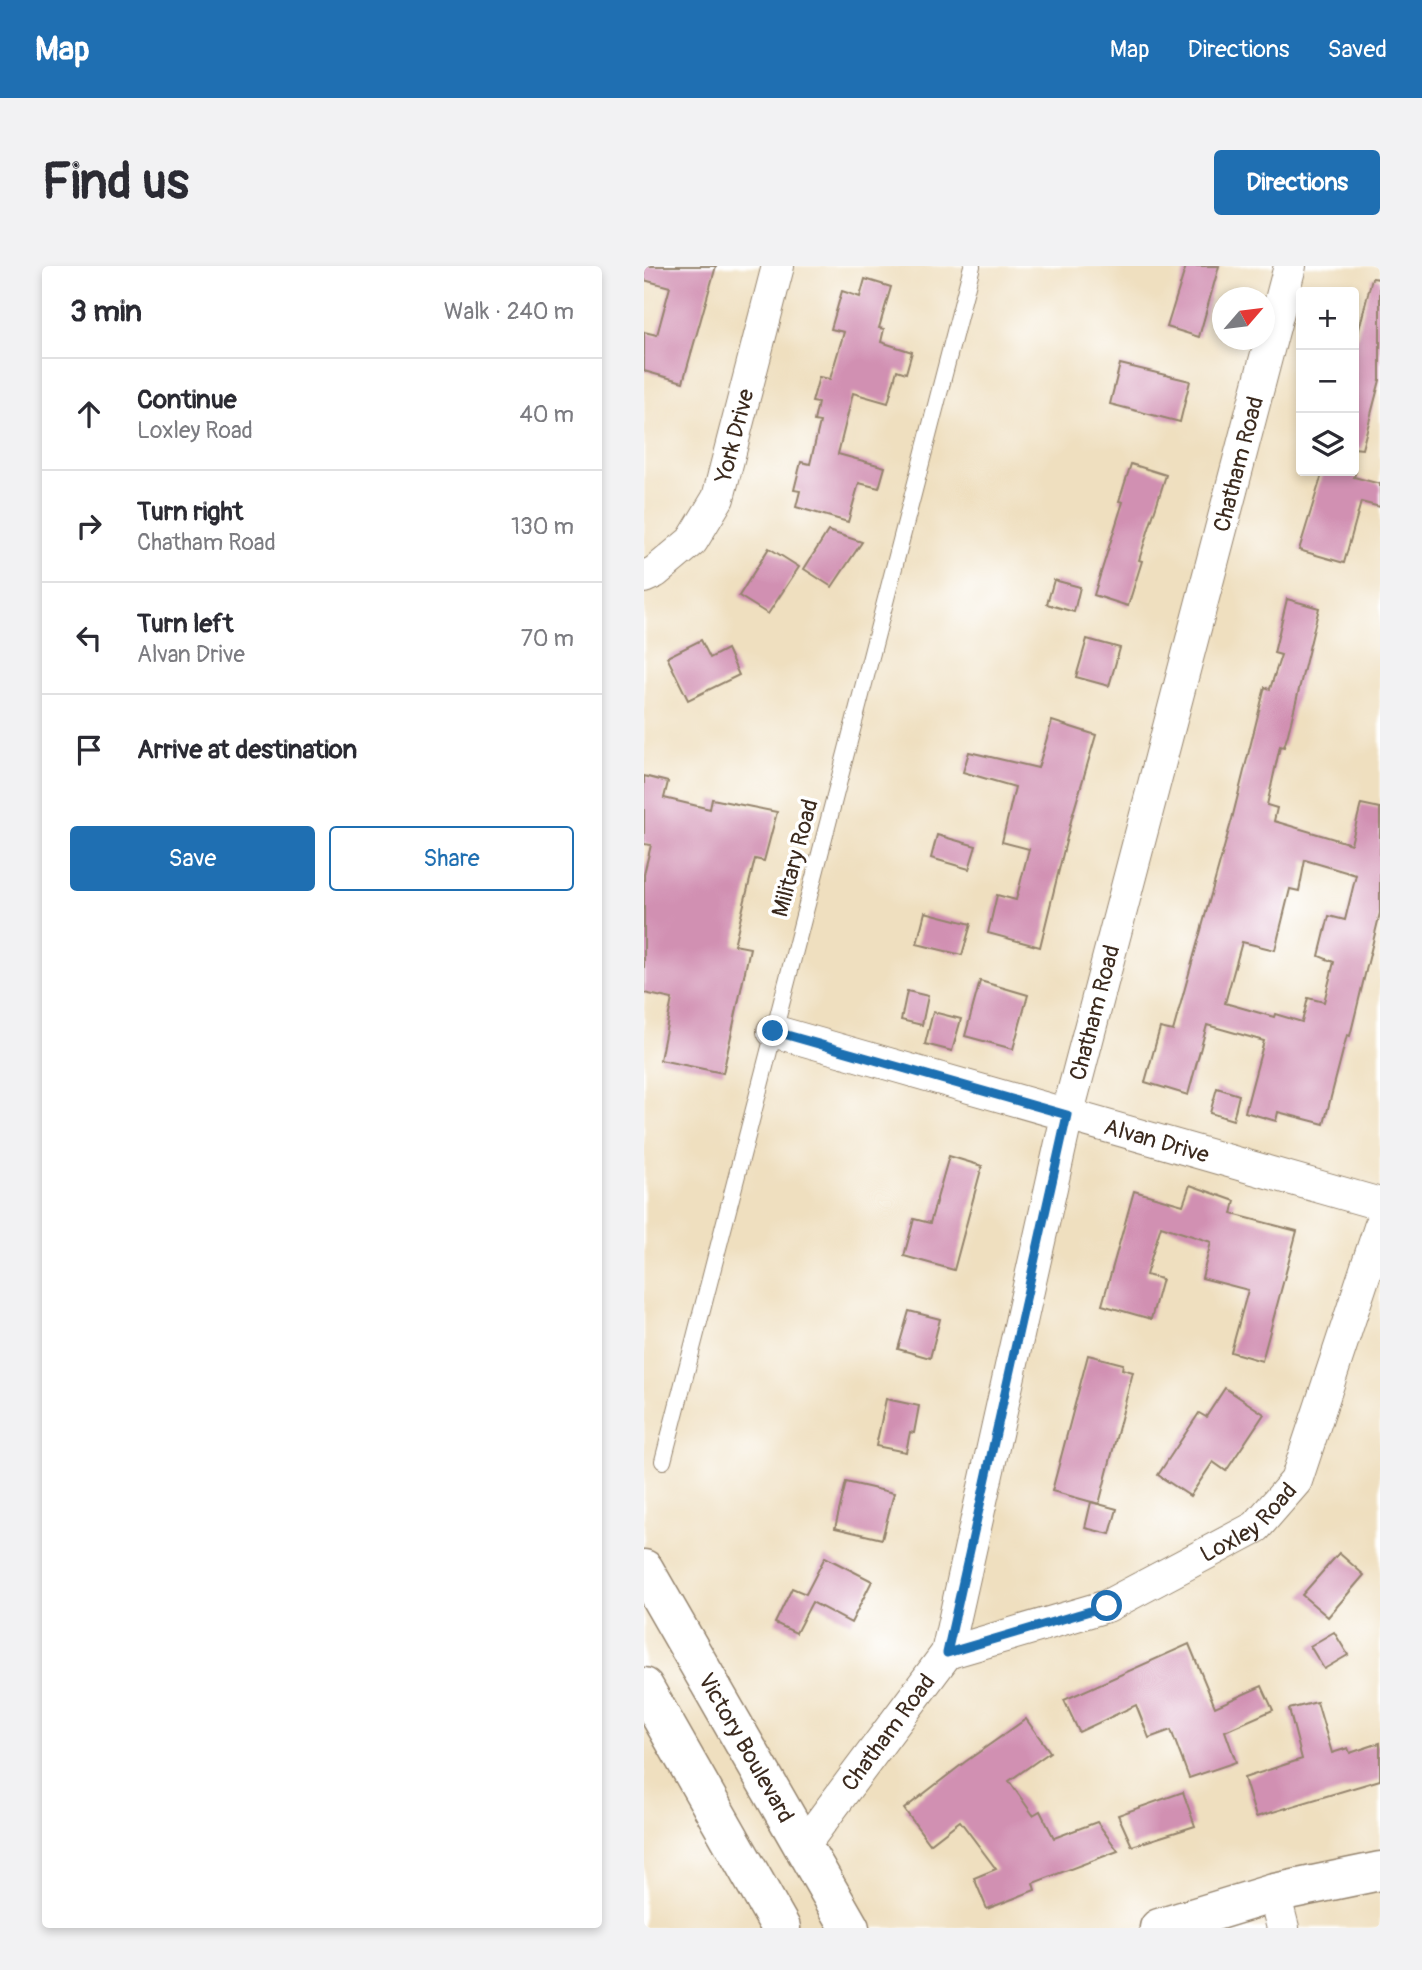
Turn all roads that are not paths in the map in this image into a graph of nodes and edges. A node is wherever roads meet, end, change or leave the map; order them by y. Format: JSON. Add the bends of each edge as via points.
{"nodes":[{"id":1,"x":778,"y":266,"type":"edge"},
{"id":2,"x":972,"y":266,"type":"edge"},
{"id":3,"x":1290,"y":266,"type":"edge"},
{"id":4,"x":644,"y":577,"type":"edge"},
{"id":5,"x":773,"y":1031,"type":"junction"},
{"id":6,"x":1067,"y":1115,"type":"junction"},
{"id":7,"x":1380,"y":1204,"type":"edge"},
{"id":8,"x":1380,"y":1227,"type":"edge"},
{"id":9,"x":663,"y":1461,"type":"dead end"},
{"id":10,"x":644,"y":1569,"type":"edge"},
{"id":11,"x":947,"y":1653,"type":"junction"},
{"id":12,"x":650,"y":1703,"type":"edge"},
{"id":13,"x":803,"y":1846,"type":"junction"},
{"id":14,"x":1380,"y":1871,"type":"edge"},
{"id":15,"x":1278,"y":1911,"type":"edge"},
{"id":16,"x":781,"y":1928,"type":"edge"},
{"id":17,"x":850,"y":1928,"type":"edge"},
{"id":18,"x":1159,"y":1928,"type":"edge"}],
"edges":[{"from":1,"to":4,"type":"street","name":"York Drive","via":[[718,498],[692,541]]},
{"from":2,"to":5,"type":"lane","name":"Military Road"},
{"from":3,"to":6,"type":"street","name":"Chatham Road"},
{"from":5,"to":6,"type":"street","name":"Alvan Drive"},
{"from":5,"to":9,"type":"lane","name":"Military Road"},
{"from":6,"to":7,"type":"street","name":"Alvan Drive"},
{"from":6,"to":11,"type":"street","name":"Chatham Road"},
{"from":8,"to":11,"type":"street","name":"Loxley Road","via":[[1296,1481],[1255,1527],[1107,1606]]},
{"from":10,"to":13,"type":"main road","name":"Victory Boulevard"},
{"from":11,"to":13,"type":"street","name":"Chatham Road"},
{"from":12,"to":16,"type":"main road"},
{"from":13,"to":17,"type":"main road","name":"Victory Boulevard"},
{"from":14,"to":15,"type":"main road"},
{"from":15,"to":18,"type":"main road"}]}
